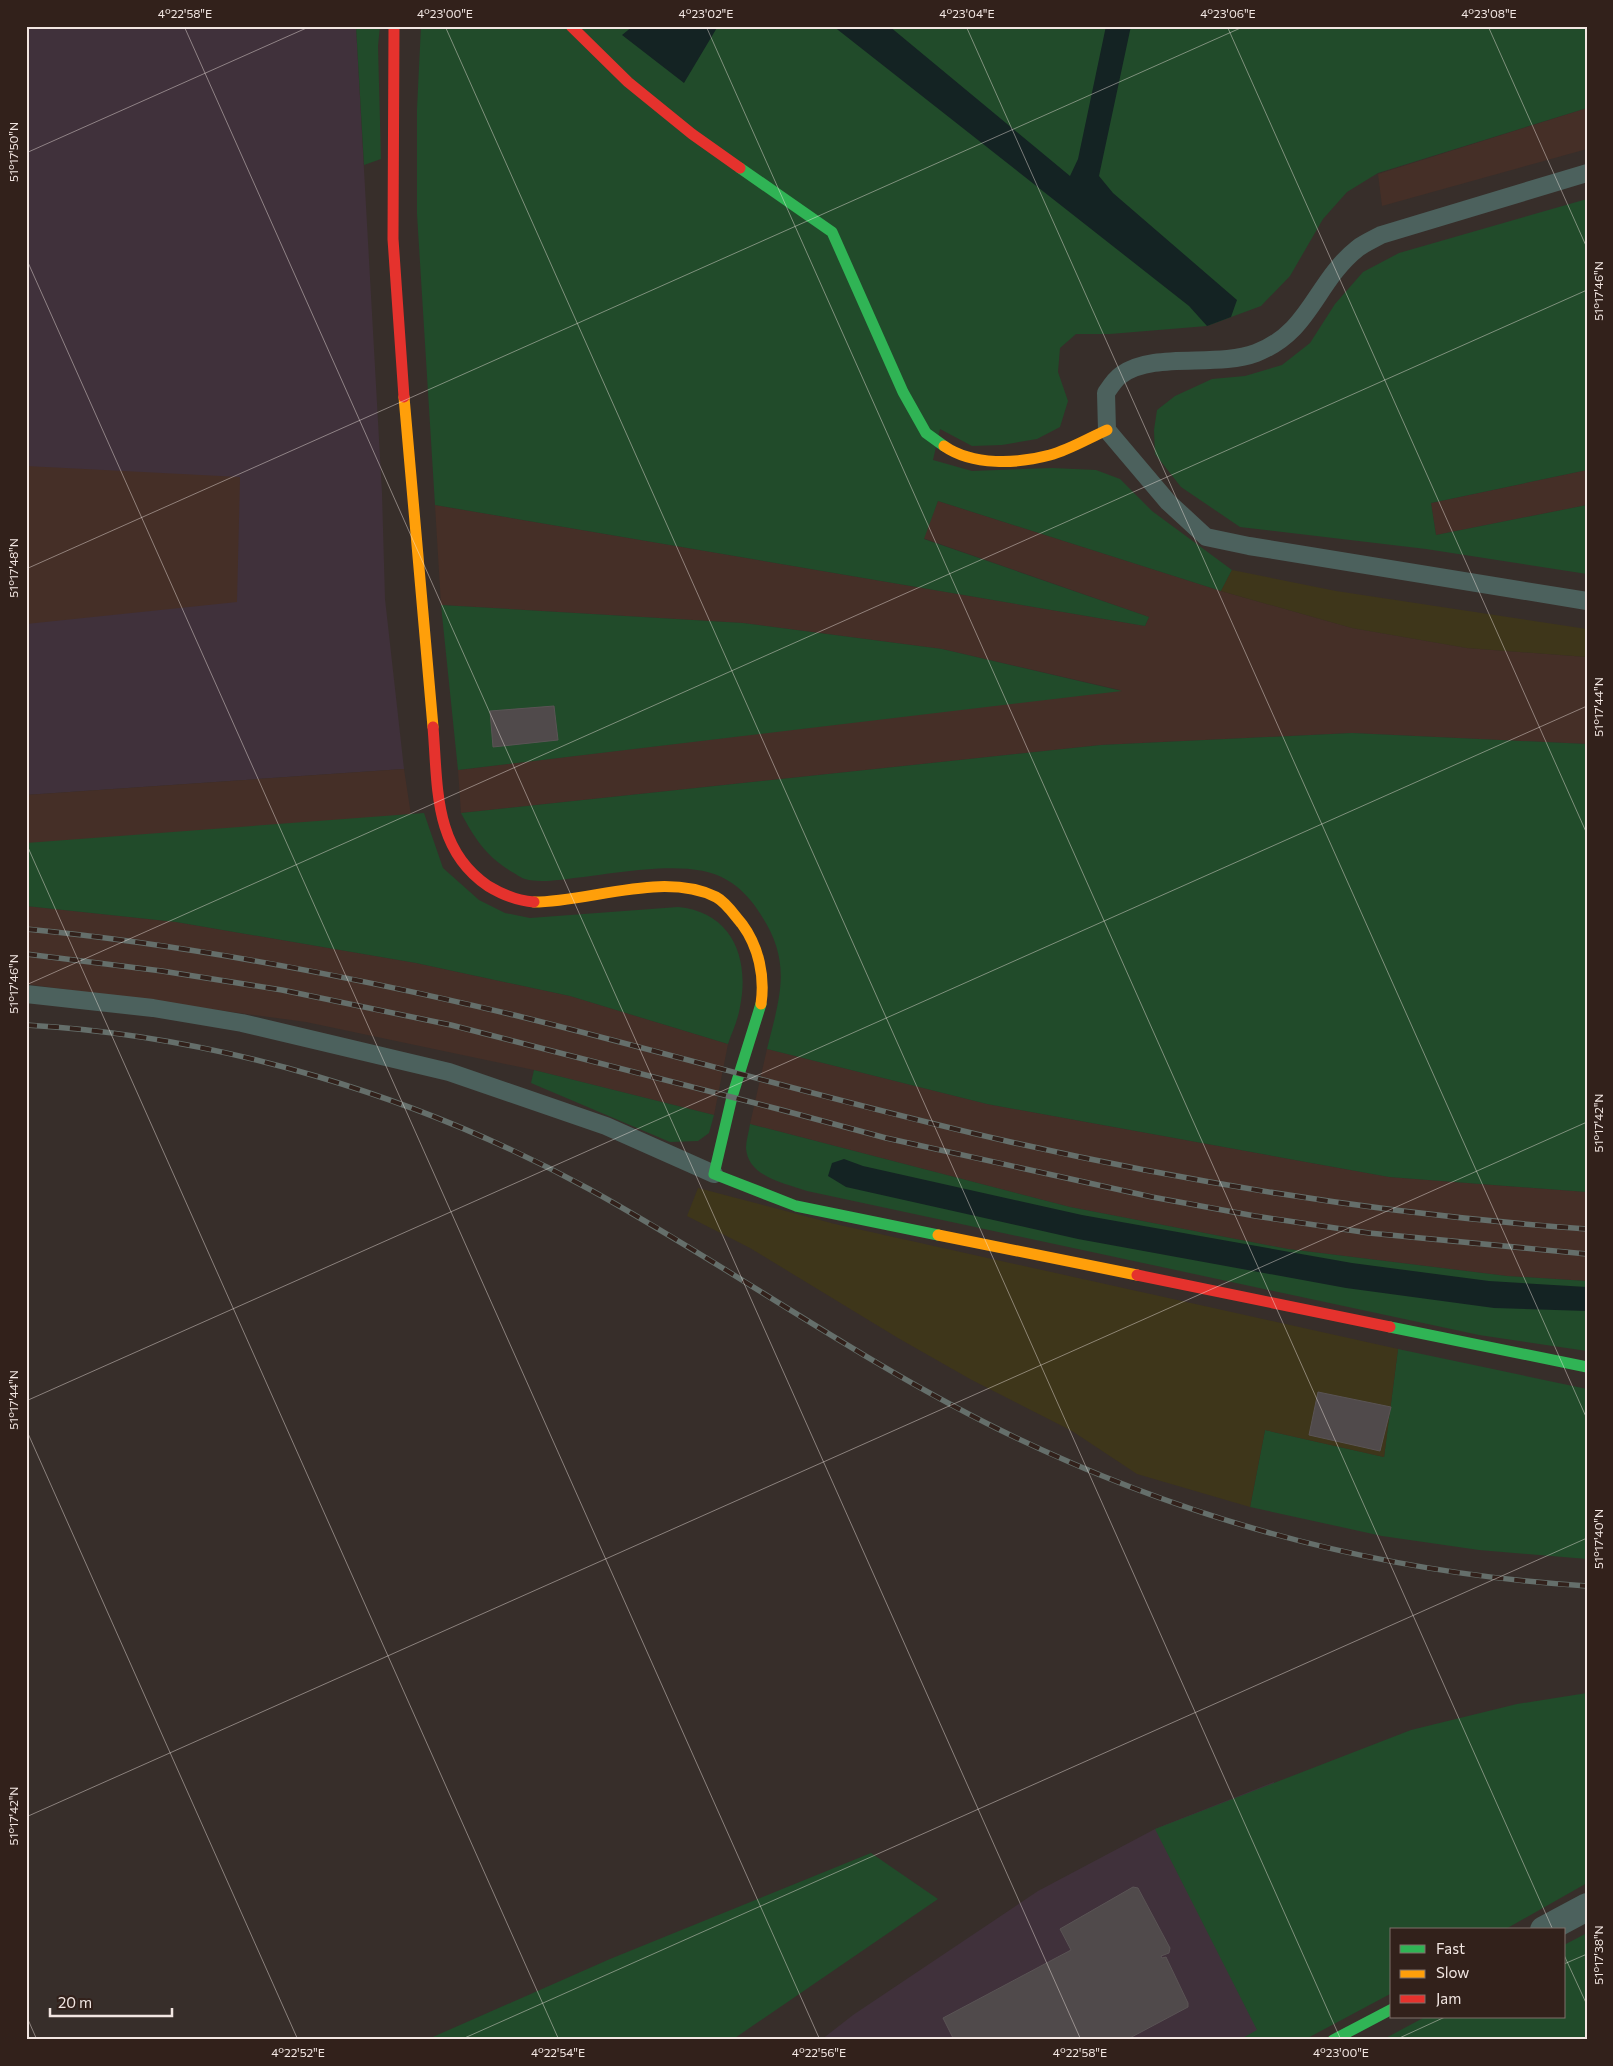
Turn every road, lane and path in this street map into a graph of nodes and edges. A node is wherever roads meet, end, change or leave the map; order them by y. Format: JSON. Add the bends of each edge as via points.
{"nodes":[{"id":1,"x":394,"y":26,"type":"edge"},
{"id":2,"x":571,"y":26,"type":"edge"},
{"id":3,"x":1587,"y":173,"type":"edge"},
{"id":4,"x":1107,"y":430,"type":"junction"},
{"id":5,"x":1587,"y":601,"type":"edge"},
{"id":6,"x":26,"y":994,"type":"edge"},
{"id":7,"x":714,"y":1174,"type":"junction"},
{"id":8,"x":1587,"y":1367,"type":"edge"},
{"id":9,"x":1587,"y":1908,"type":"edge"},
{"id":10,"x":1548,"y":1928,"type":"edge"},
{"id":11,"x":1390,"y":2010,"type":"edge"},
{"id":12,"x":1333,"y":2040,"type":"edge"}],
"edges":[{"from":1,"to":7,"type":"street","via":[[393,239],[422,617],[442,819],[459,862],[493,890],[514,899],[541,903],[686,887],[717,898],[739,919],[757,950],[762,982],[758,1018],[739,1073]]},
{"from":2,"to":4,"type":"street","via":[[628,82],[692,134],[832,232],[904,392],[926,433],[950,450],[972,458],[1005,462],[1051,455]]},
{"from":3,"to":4,"type":"lane","via":[[1381,235],[1358,248],[1337,269],[1301,322],[1280,341],[1254,354],[1219,360],[1145,364],[1121,375],[1106,393]]},
{"from":4,"to":5,"type":"lane","via":[[1168,502],[1206,537]]},
{"from":6,"to":7,"type":"lane","via":[[152,1008],[242,1023],[449,1072],[606,1126]]},
{"from":7,"to":8,"type":"street","via":[[796,1206]]},
{"from":9,"to":10,"type":"street"},
{"from":11,"to":12,"type":"street"}]}
